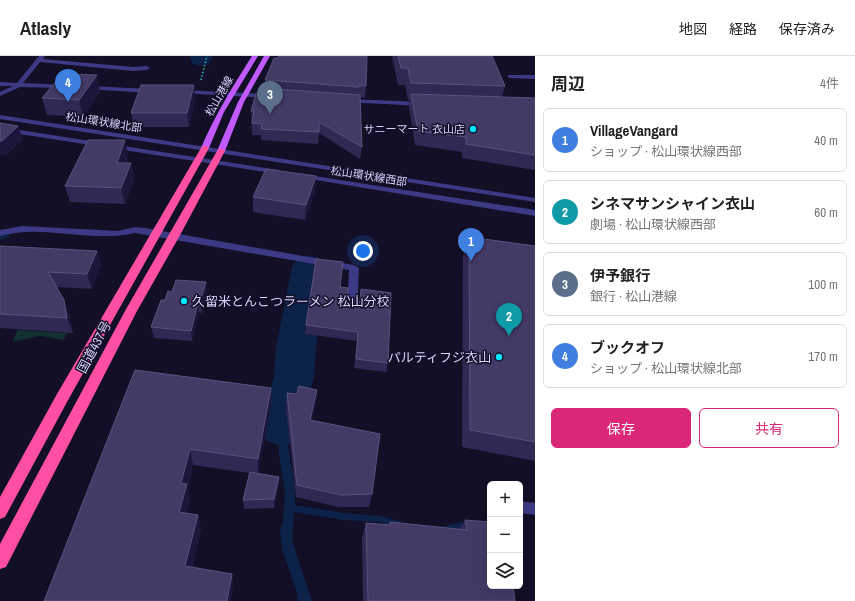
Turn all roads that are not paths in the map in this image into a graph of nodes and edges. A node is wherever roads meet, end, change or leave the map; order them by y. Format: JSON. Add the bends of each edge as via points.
{"nodes":[{"id":1,"x":255,"y":56,"type":"edge"},
{"id":2,"x":267,"y":56,"type":"edge"},
{"id":3,"x":40,"y":58,"type":"edge"},
{"id":4,"x":147,"y":68,"type":"dead end"},
{"id":5,"x":510,"y":76,"type":"dead end"},
{"id":6,"x":535,"y":77,"type":"edge"},
{"id":7,"x":0,"y":84,"type":"edge"},
{"id":8,"x":19,"y":85,"type":"junction"},
{"id":9,"x":74,"y":88,"type":"edge"},
{"id":10,"x":82,"y":88,"type":"edge"},
{"id":11,"x":160,"y":92,"type":"edge"},
{"id":12,"x":175,"y":92,"type":"edge"},
{"id":13,"x":232,"y":93,"type":"junction"},
{"id":14,"x":0,"y":94,"type":"edge"},
{"id":15,"x":244,"y":94,"type":"junction"},
{"id":16,"x":273,"y":96,"type":"edge"},
{"id":17,"x":342,"y":101,"type":"edge"},
{"id":18,"x":428,"y":104,"type":"edge"},
{"id":19,"x":0,"y":118,"type":"edge"},
{"id":20,"x":0,"y":128,"type":"edge"},
{"id":21,"x":205,"y":148,"type":"junction"},
{"id":22,"x":218,"y":156,"type":"junction"},
{"id":23,"x":199,"y":159,"type":"junction"},
{"id":24,"x":535,"y":200,"type":"edge"},
{"id":25,"x":535,"y":213,"type":"edge"},
{"id":26,"x":157,"y":232,"type":"junction"},
{"id":27,"x":0,"y":233,"type":"edge"},
{"id":28,"x":174,"y":237,"type":"junction"},
{"id":29,"x":352,"y":312,"type":"edge"},
{"id":30,"x":523,"y":507,"type":"edge"},
{"id":31,"x":535,"y":509,"type":"edge"},
{"id":32,"x":0,"y":512,"type":"edge"},
{"id":33,"x":0,"y":561,"type":"edge"}],
"edges":[{"from":1,"to":13,"type":"main road","name":"松山港線"},
{"from":2,"to":15,"type":"main road","name":"松山港線"},
{"from":3,"to":4,"type":"street","via":[[133,69]]},
{"from":3,"to":8,"type":"street"},
{"from":5,"to":6,"type":"street"},
{"from":7,"to":8,"type":"street"},
{"from":8,"to":9,"type":"street"},
{"from":8,"to":14,"type":"street"},
{"from":10,"to":11,"type":"street"},
{"from":12,"to":13,"type":"street"},
{"from":13,"to":15,"type":"street"},
{"from":13,"to":21,"type":"main road","name":"松山港線","via":[[210,133]]},
{"from":15,"to":16,"type":"street"},
{"from":15,"to":22,"type":"main road","name":"松山港線"},
{"from":17,"to":18,"type":"street"},
{"from":19,"to":21,"type":"street","name":"松山環状線北部"},
{"from":20,"to":23,"type":"street","name":"松山環状線北部"},
{"from":21,"to":22,"type":"street","name":"松山環状線西部"},
{"from":21,"to":23,"type":"highway","name":"国道437号"},
{"from":22,"to":23,"type":"street","name":"松山環状線西部"},
{"from":22,"to":24,"type":"street","name":"松山環状線西部"},
{"from":22,"to":25,"type":"street","name":"松山環状線西部","via":[[290,174]]},
{"from":22,"to":28,"type":"highway","name":"国道437号"},
{"from":23,"to":26,"type":"highway","name":"国道437号"},
{"from":26,"to":27,"type":"street","via":[[135,230],[118,234],[22,229]]},
{"from":26,"to":28,"type":"street"},
{"from":26,"to":32,"type":"highway","name":"国道437号"},
{"from":28,"to":29,"type":"street","via":[[354,268]]},
{"from":28,"to":33,"type":"highway","name":"国道437号","via":[[123,325]]},
{"from":30,"to":31,"type":"street"}]}
